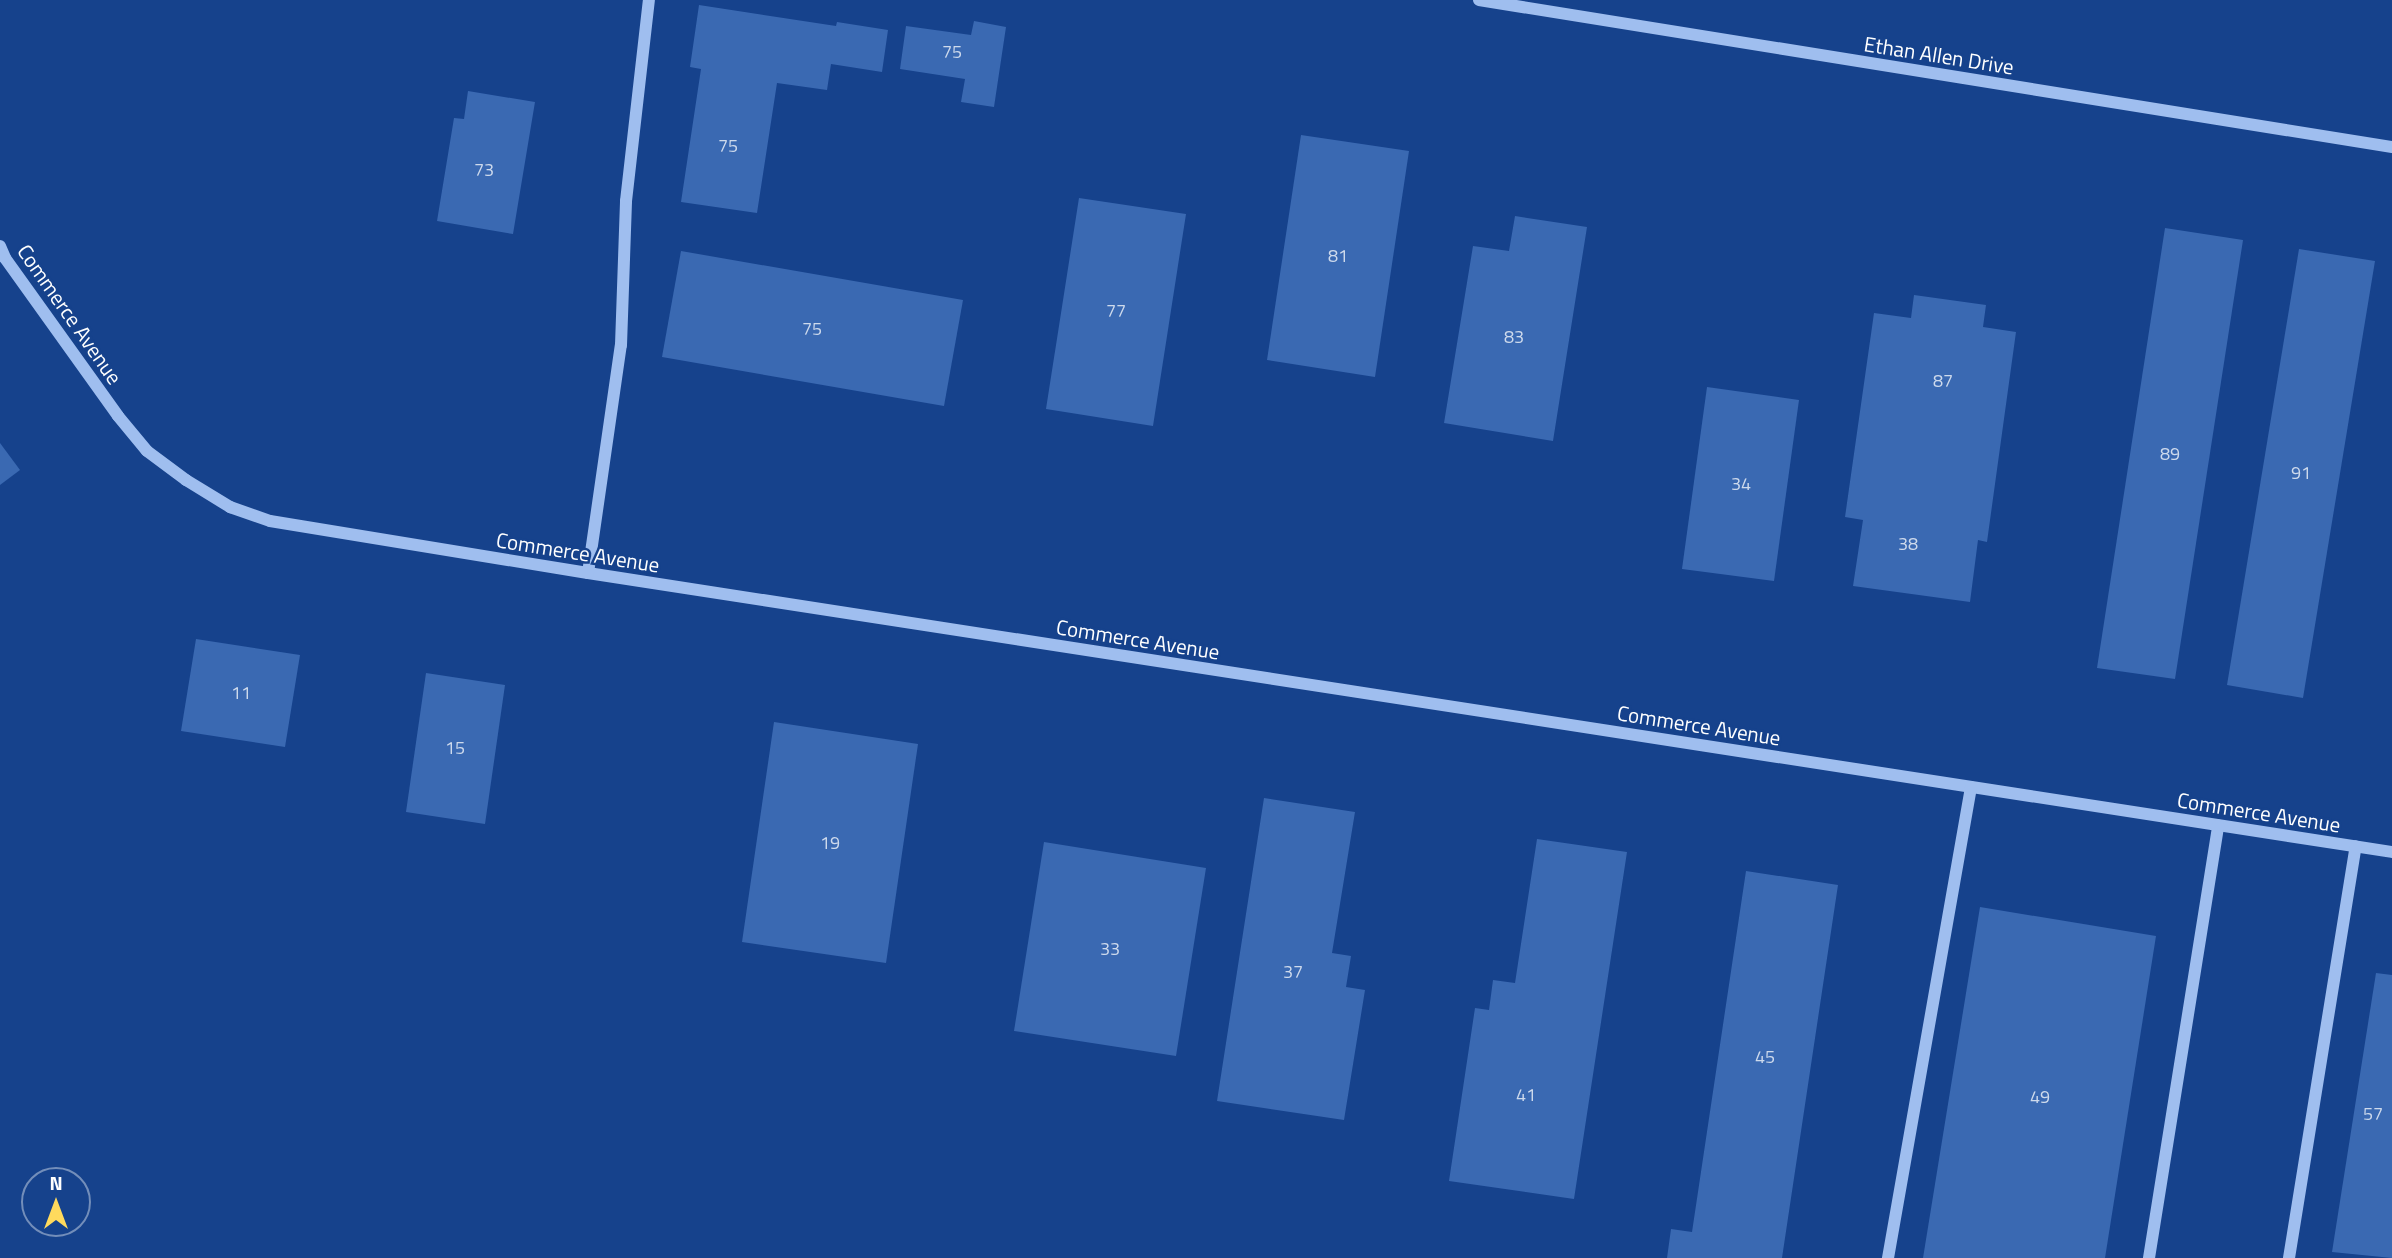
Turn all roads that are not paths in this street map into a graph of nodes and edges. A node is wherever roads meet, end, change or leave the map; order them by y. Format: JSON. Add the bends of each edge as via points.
{"nodes":[{"id":1,"x":649,"y":0,"type":"edge"},
{"id":2,"x":1479,"y":0,"type":"edge"},
{"id":3,"x":2392,"y":147,"type":"edge"},
{"id":4,"x":2,"y":255,"type":"edge"},
{"id":5,"x":588,"y":573,"type":"junction"},
{"id":6,"x":1971,"y":787,"type":"junction"},
{"id":7,"x":2218,"y":825,"type":"junction"},
{"id":8,"x":2356,"y":846,"type":"junction"},
{"id":9,"x":2392,"y":852,"type":"edge"},
{"id":10,"x":1888,"y":1258,"type":"edge"},
{"id":11,"x":2149,"y":1258,"type":"edge"},
{"id":12,"x":2289,"y":1258,"type":"edge"}],
"edges":[{"from":1,"to":5,"type":"street","via":[[626,201],[621,345]]},
{"from":2,"to":3,"type":"street","name":"Ethan Allen Drive"},
{"from":4,"to":5,"type":"street","name":"Commerce Avenue","via":[[147,451],[230,507],[314,531]]},
{"from":5,"to":6,"type":"street","name":"Commerce Avenue"},
{"from":6,"to":7,"type":"street","name":"Commerce Avenue"},
{"from":6,"to":10,"type":"street"},
{"from":7,"to":8,"type":"street","name":"Commerce Avenue"},
{"from":7,"to":11,"type":"street"},
{"from":8,"to":9,"type":"street","name":"Commerce Avenue"},
{"from":8,"to":12,"type":"street"}]}
